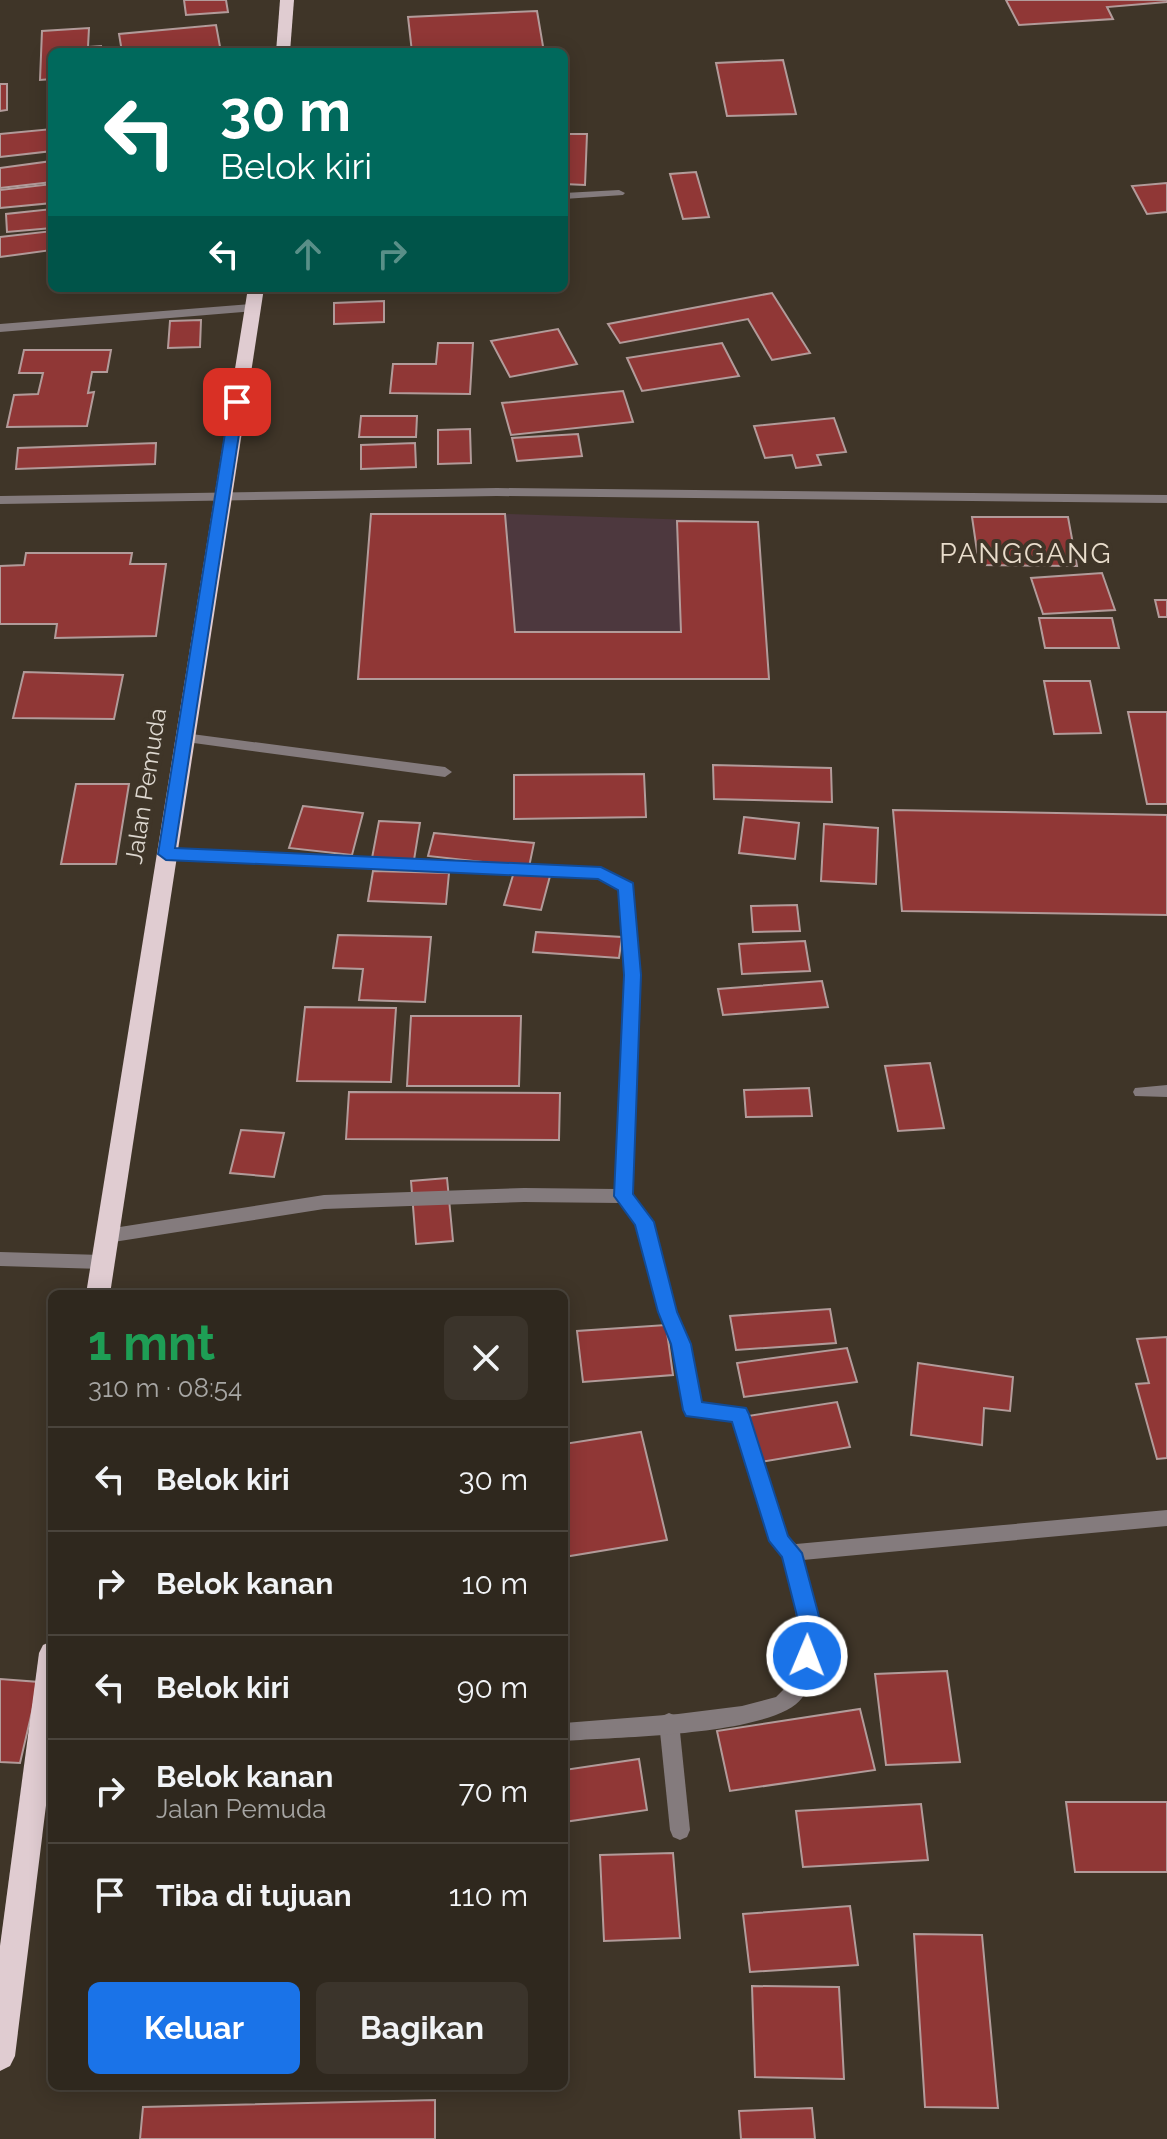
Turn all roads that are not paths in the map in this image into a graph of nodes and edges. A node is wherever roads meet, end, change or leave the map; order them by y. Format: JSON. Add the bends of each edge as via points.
{"nodes":[{"id":1,"x":287,"y":0,"type":"edge"},
{"id":2,"x":283,"y":48,"type":"edge"},
{"id":3,"x":619,"y":193,"type":"dead end"},
{"id":4,"x":568,"y":196,"type":"edge"},
{"id":5,"x":254,"y":298,"type":"edge"},
{"id":6,"x":0,"y":328,"type":"edge"},
{"id":7,"x":223,"y":497,"type":"junction"},
{"id":8,"x":1167,"y":499,"type":"edge"},
{"id":9,"x":0,"y":500,"type":"edge"},
{"id":10,"x":184,"y":738,"type":"junction"},
{"id":11,"x":445,"y":772,"type":"dead end"},
{"id":12,"x":166,"y":854,"type":"junction"},
{"id":13,"x":1167,"y":1091,"type":"edge"},
{"id":14,"x":1141,"y":1092,"type":"dead end"},
{"id":15,"x":624,"y":1196,"type":"junction"},
{"id":16,"x":107,"y":1236,"type":"junction"},
{"id":17,"x":0,"y":1259,"type":"edge"},
{"id":18,"x":102,"y":1262,"type":"junction"},
{"id":19,"x":98,"y":1290,"type":"edge"},
{"id":20,"x":1167,"y":1518,"type":"edge"},
{"id":21,"x":792,"y":1553,"type":"junction"},
{"id":22,"x":48,"y":1684,"type":"edge"},
{"id":23,"x":669,"y":1722,"type":"junction"},
{"id":24,"x":568,"y":1732,"type":"edge"},
{"id":25,"x":680,"y":1830,"type":"dead end"},
{"id":26,"x":0,"y":2056,"type":"edge"}],
"edges":[{"from":1,"to":2,"type":"highway"},
{"from":3,"to":4,"type":"street"},
{"from":5,"to":6,"type":"street"},
{"from":5,"to":7,"type":"highway","name":"Jalan Pemuda"},
{"from":7,"to":8,"type":"street","via":[[512,492]]},
{"from":7,"to":9,"type":"street"},
{"from":7,"to":10,"type":"highway","name":"Jalan Pemuda"},
{"from":10,"to":11,"type":"street"},
{"from":10,"to":12,"type":"highway","name":"Jalan Pemuda"},
{"from":12,"to":15,"type":"street","via":[[601,873],[627,887],[633,975]]},
{"from":12,"to":16,"type":"highway","name":"Jalan Pemuda"},
{"from":13,"to":14,"type":"street"},
{"from":15,"to":16,"type":"street","via":[[324,1202]]},
{"from":15,"to":21,"type":"street","via":[[644,1222],[681,1344],[694,1410],[739,1414],[779,1541]]},
{"from":16,"to":18,"type":"highway","name":"Jalan Pemuda"},
{"from":17,"to":18,"type":"street"},
{"from":18,"to":19,"type":"highway","name":"Jalan Pemuda"},
{"from":20,"to":21,"type":"street"},
{"from":21,"to":23,"type":"street","via":[[809,1620],[798,1688],[782,1703],[746,1715]]},
{"from":22,"to":26,"type":"highway"},
{"from":23,"to":24,"type":"street"},
{"from":23,"to":25,"type":"street"}]}
